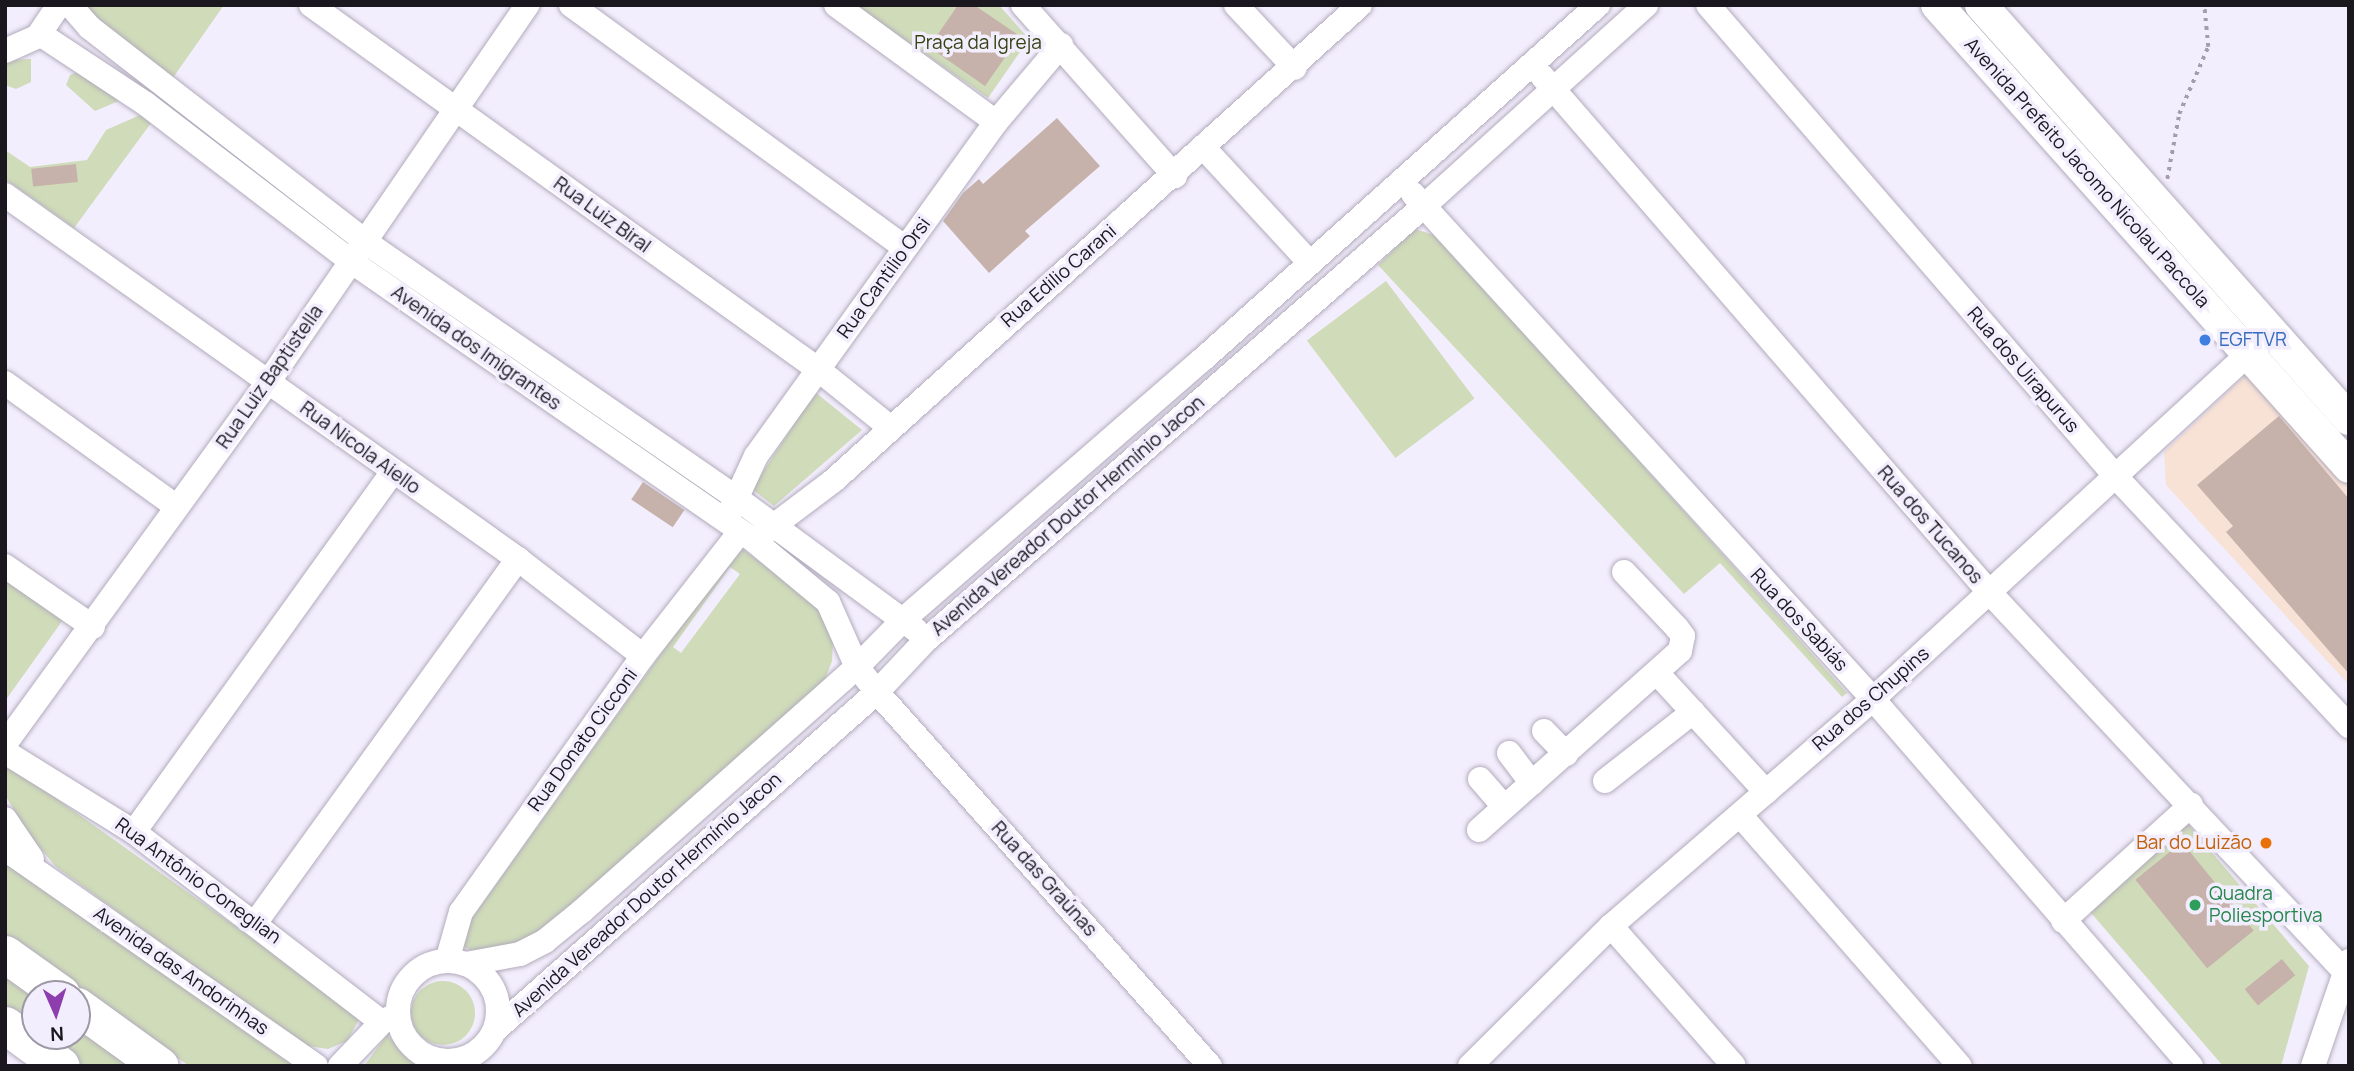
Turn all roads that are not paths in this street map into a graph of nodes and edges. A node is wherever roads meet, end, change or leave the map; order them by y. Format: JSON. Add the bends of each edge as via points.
{"nodes":[{"id":1,"x":59,"y":5,"type":"edge"},
{"id":2,"x":70,"y":5,"type":"edge"},
{"id":3,"x":311,"y":5,"type":"edge"},
{"id":4,"x":527,"y":5,"type":"edge"},
{"id":5,"x":571,"y":5,"type":"edge"},
{"id":6,"x":836,"y":5,"type":"edge"},
{"id":7,"x":1023,"y":5,"type":"edge"},
{"id":8,"x":1236,"y":5,"type":"edge"},
{"id":9,"x":1360,"y":5,"type":"edge"},
{"id":10,"x":1598,"y":5,"type":"edge"},
{"id":11,"x":1646,"y":5,"type":"edge"},
{"id":12,"x":1708,"y":5,"type":"edge"},
{"id":13,"x":1937,"y":5,"type":"edge"},
{"id":14,"x":1981,"y":5,"type":"edge"},
{"id":15,"x":40,"y":34,"type":"junction"},
{"id":16,"x":1061,"y":45,"type":"junction"},
{"id":17,"x":5,"y":51,"type":"edge"},
{"id":18,"x":1533,"y":62,"type":"junction"},
{"id":19,"x":1294,"y":68,"type":"junction"},
{"id":20,"x":1552,"y":90,"type":"junction"},
{"id":21,"x":457,"y":111,"type":"junction"},
{"id":22,"x":996,"y":122,"type":"junction"},
{"id":23,"x":1203,"y":147,"type":"junction"},
{"id":24,"x":1175,"y":176,"type":"junction"},
{"id":25,"x":1400,"y":181,"type":"junction"},
{"id":26,"x":5,"y":195,"type":"edge"},
{"id":27,"x":1425,"y":205,"type":"junction"},
{"id":28,"x":905,"y":248,"type":"junction"},
{"id":29,"x":359,"y":252,"type":"junction"},
{"id":30,"x":1309,"y":262,"type":"junction"},
{"id":31,"x":2272,"y":332,"type":"junction"},
{"id":32,"x":2250,"y":356,"type":"junction"},
{"id":33,"x":818,"y":370,"type":"junction"},
{"id":34,"x":269,"y":381,"type":"junction"},
{"id":35,"x":5,"y":383,"type":"edge"},
{"id":36,"x":2349,"y":419,"type":"edge"},
{"id":37,"x":891,"y":428,"type":"junction"},
{"id":38,"x":2349,"y":467,"type":"edge"},
{"id":39,"x":391,"y":473,"type":"junction"},
{"id":40,"x":2117,"y":478,"type":"junction"},
{"id":41,"x":735,"y":497,"type":"junction"},
{"id":42,"x":177,"y":507,"type":"junction"},
{"id":43,"x":776,"y":527,"type":"junction"},
{"id":44,"x":739,"y":531,"type":"junction"},
{"id":45,"x":518,"y":559,"type":"junction"},
{"id":46,"x":5,"y":566,"type":"edge"},
{"id":47,"x":1625,"y":572,"type":"dead end"},
{"id":48,"x":1990,"y":593,"type":"junction"},
{"id":49,"x":905,"y":618,"type":"junction"},
{"id":50,"x":93,"y":627,"type":"junction"},
{"id":51,"x":926,"y":640,"type":"junction"},
{"id":52,"x":643,"y":656,"type":"junction"},
{"id":53,"x":857,"y":667,"type":"junction"},
{"id":54,"x":1658,"y":674,"type":"junction"},
{"id":55,"x":877,"y":692,"type":"junction"},
{"id":56,"x":1872,"y":699,"type":"junction"},
{"id":57,"x":1693,"y":712,"type":"junction"},
{"id":58,"x":2349,"y":726,"type":"edge"},
{"id":59,"x":1544,"y":731,"type":"dead end"},
{"id":60,"x":5,"y":744,"type":"edge"},
{"id":61,"x":5,"y":752,"type":"edge"},
{"id":62,"x":1509,"y":754,"type":"dead end"},
{"id":63,"x":1566,"y":754,"type":"junction"},
{"id":64,"x":1480,"y":779,"type":"dead end"},
{"id":65,"x":1605,"y":781,"type":"dead end"},
{"id":66,"x":1532,"y":783,"type":"junction"},
{"id":67,"x":1766,"y":792,"type":"junction"},
{"id":68,"x":2190,"y":805,"type":"junction"},
{"id":69,"x":1504,"y":807,"type":"junction"},
{"id":70,"x":1740,"y":815,"type":"junction"},
{"id":71,"x":5,"y":819,"type":"edge"},
{"id":72,"x":1479,"y":830,"type":"dead end"},
{"id":73,"x":134,"y":832,"type":"junction"},
{"id":74,"x":5,"y":849,"type":"edge"},
{"id":75,"x":45,"y":876,"type":"junction"},
{"id":76,"x":2063,"y":921,"type":"junction"},
{"id":77,"x":256,"y":922,"type":"junction"},
{"id":78,"x":1611,"y":926,"type":"junction"},
{"id":79,"x":5,"y":954,"type":"edge"},
{"id":80,"x":457,"y":962,"type":"junction"},
{"id":81,"x":2347,"y":967,"type":"edge"},
{"id":82,"x":41,"y":980,"type":"edge"},
{"id":83,"x":91,"y":1016,"type":"edge"},
{"id":84,"x":390,"y":1019,"type":"junction"},
{"id":85,"x":5,"y":1025,"type":"edge"},
{"id":86,"x":495,"y":1030,"type":"junction"},
{"id":87,"x":2317,"y":1056,"type":"edge"},
{"id":88,"x":464,"y":1062,"type":"edge"},
{"id":89,"x":1481,"y":1062,"type":"edge"},
{"id":90,"x":2189,"y":1065,"type":"edge"},
{"id":91,"x":61,"y":1066,"type":"edge"},
{"id":92,"x":160,"y":1066,"type":"edge"},
{"id":93,"x":316,"y":1066,"type":"edge"},
{"id":94,"x":340,"y":1066,"type":"edge"},
{"id":95,"x":1210,"y":1066,"type":"edge"},
{"id":96,"x":1734,"y":1066,"type":"edge"},
{"id":97,"x":1960,"y":1066,"type":"edge"},
{"id":98,"x":2337,"y":1066,"type":"edge"}],
"edges":[{"from":1,"to":15,"type":"street"},
{"from":2,"to":29,"type":"street","name":"Avenida dos Imigrantes","via":[[89,27]]},
{"from":3,"to":21,"type":"street","name":"Rua Luiz Biral"},
{"from":4,"to":21,"type":"street","name":"Rua Luiz Baptistella"},
{"from":5,"to":28,"type":"street"},
{"from":6,"to":22,"type":"street"},
{"from":7,"to":16,"type":"street"},
{"from":8,"to":19,"type":"street"},
{"from":9,"to":19,"type":"street","name":"Rua Edilio Carani"},
{"from":10,"to":18,"type":"street","name":"Avenida Vereador Doutor Hermínio Jacon"},
{"from":11,"to":20,"type":"street","name":"Avenida Vereador Doutor Hermínio Jacon"},
{"from":12,"to":40,"type":"street","name":"Rua dos Uirapurus"},
{"from":13,"to":32,"type":"main road","name":"Avenida Prefeito Jacomo Nicolau Paccola"},
{"from":14,"to":31,"type":"main road","name":"Avenida Prefeito Jacomo Nicolau Paccola"},
{"from":15,"to":17,"type":"street"},
{"from":15,"to":29,"type":"street","name":"Avenida dos Imigrantes"},
{"from":16,"to":22,"type":"street","name":"Rua Cantilio Orsi"},
{"from":16,"to":24,"type":"street"},
{"from":18,"to":20,"type":"street","name":"Rua dos Tucanos"},
{"from":18,"to":25,"type":"street","name":"Avenida Vereador Doutor Hermínio Jacon"},
{"from":19,"to":23,"type":"street","name":"Rua Edilio Carani"},
{"from":20,"to":27,"type":"street","name":"Avenida Vereador Doutor Hermínio Jacon"},
{"from":20,"to":48,"type":"street","name":"Rua dos Tucanos"},
{"from":21,"to":29,"type":"street","name":"Rua Luiz Baptistella"},
{"from":21,"to":33,"type":"street","name":"Rua Luiz Biral"},
{"from":22,"to":28,"type":"street","name":"Rua Cantilio Orsi"},
{"from":23,"to":24,"type":"street","name":"Rua Edilio Carani"},
{"from":23,"to":30,"type":"street"},
{"from":24,"to":37,"type":"street","name":"Rua Edilio Carani"},
{"from":25,"to":27,"type":"street","name":"Rua dos Sabiás"},
{"from":25,"to":30,"type":"street","name":"Avenida Vereador Doutor Hermínio Jacon"},
{"from":26,"to":34,"type":"street","name":"Rua Nicola Aiello"},
{"from":27,"to":51,"type":"street","name":"Avenida Vereador Doutor Hermínio Jacon"},
{"from":27,"to":56,"type":"street","name":"Rua dos Sabiás"},
{"from":28,"to":33,"type":"street","name":"Rua Cantilio Orsi"},
{"from":29,"to":34,"type":"street","name":"Rua Luiz Baptistella"},
{"from":29,"to":41,"type":"street","name":"Avenida dos Imigrantes"},
{"from":29,"to":44,"type":"street","name":"Avenida dos Imigrantes"},
{"from":30,"to":49,"type":"street","name":"Avenida Vereador Doutor Hermínio Jacon"},
{"from":31,"to":32,"type":"street","name":"Rua dos Chupins"},
{"from":31,"to":36,"type":"main road","name":"Avenida Prefeito Jacomo Nicolau Paccola"},
{"from":32,"to":38,"type":"main road","name":"Avenida Prefeito Jacomo Nicolau Paccola"},
{"from":32,"to":40,"type":"street","name":"Rua dos Chupins"},
{"from":33,"to":37,"type":"street","name":"Rua Luiz Biral"},
{"from":33,"to":41,"type":"street","name":"Rua Cantilio Orsi","via":[[756,456]]},
{"from":34,"to":39,"type":"street","name":"Rua Nicola Aiello"},
{"from":34,"to":42,"type":"street","name":"Rua Luiz Baptistella"},
{"from":35,"to":42,"type":"street"},
{"from":37,"to":43,"type":"street","name":"Rua Edilio Carani"},
{"from":39,"to":45,"type":"street","name":"Rua Nicola Aiello"},
{"from":39,"to":73,"type":"street"},
{"from":40,"to":48,"type":"street","name":"Rua dos Chupins"},
{"from":40,"to":58,"type":"street","name":"Rua dos Uirapurus"},
{"from":41,"to":43,"type":"street","name":"Avenida dos Imigrantes"},
{"from":41,"to":44,"type":"street","name":"Rua Cantilio Orsi"},
{"from":42,"to":50,"type":"street","name":"Rua Luiz Baptistella"},
{"from":43,"to":44,"type":"street","name":"Rua Edilio Carani"},
{"from":43,"to":49,"type":"street","name":"Avenida dos Imigrantes"},
{"from":44,"to":52,"type":"street","name":"Rua Donato Cicconi"},
{"from":44,"to":53,"type":"street","name":"Avenida dos Imigrantes","via":[[828,602]]},
{"from":45,"to":52,"type":"street","name":"Rua Nicola Aiello"},
{"from":45,"to":77,"type":"street"},
{"from":46,"to":50,"type":"street"},
{"from":47,"to":54,"type":"street","via":[[1683,636],[1680,651]]},
{"from":48,"to":56,"type":"street","name":"Rua dos Chupins"},
{"from":48,"to":68,"type":"street","name":"Rua dos Tucanos"},
{"from":49,"to":51,"type":"street","name":"Avenida dos Imigrantes"},
{"from":49,"to":53,"type":"street","name":"Avenida Vereador Doutor Hermínio Jacon"},
{"from":50,"to":60,"type":"street","name":"Rua Luiz Baptistella"},
{"from":51,"to":55,"type":"street","name":"Avenida Vereador Doutor Hermínio Jacon"},
{"from":52,"to":80,"type":"street","name":"Rua Donato Cicconi","via":[[461,912]]},
{"from":53,"to":55,"type":"street","name":"Avenida dos Imigrantes"},
{"from":53,"to":80,"type":"street","name":"Avenida Vereador Doutor Hermínio Jacon","via":[[545,940],[520,954]]},
{"from":54,"to":57,"type":"street"},
{"from":54,"to":63,"type":"street"},
{"from":55,"to":86,"type":"street","name":"Avenida Vereador Doutor Hermínio Jacon"},
{"from":55,"to":95,"type":"street","name":"Rua das Graúnas"},
{"from":56,"to":67,"type":"street","name":"Rua dos Chupins"},
{"from":56,"to":76,"type":"street","name":"Rua dos Sabiás"},
{"from":57,"to":65,"type":"street"},
{"from":57,"to":67,"type":"street"},
{"from":59,"to":63,"type":"street"},
{"from":61,"to":73,"type":"street","name":"Rua Antônio Coneglian"},
{"from":62,"to":66,"type":"street"},
{"from":63,"to":66,"type":"street"},
{"from":64,"to":69,"type":"street"},
{"from":66,"to":69,"type":"street"},
{"from":67,"to":70,"type":"street","name":"Rua dos Chupins"},
{"from":68,"to":76,"type":"street"},
{"from":68,"to":81,"type":"street","name":"Rua dos Tucanos"},
{"from":69,"to":72,"type":"street"},
{"from":70,"to":78,"type":"street","name":"Rua dos Chupins"},
{"from":70,"to":97,"type":"street"},
{"from":71,"to":75,"type":"street"},
{"from":73,"to":77,"type":"street","name":"Rua Antônio Coneglian"},
{"from":74,"to":75,"type":"street","name":"Avenida das Andorinhas"},
{"from":75,"to":93,"type":"street","name":"Avenida das Andorinhas"},
{"from":76,"to":90,"type":"street","name":"Rua dos Sabiás"},
{"from":77,"to":84,"type":"street","name":"Rua Antônio Coneglian"},
{"from":78,"to":89,"type":"street","name":"Rua dos Chupins"},
{"from":78,"to":96,"type":"street"},
{"from":79,"to":82,"type":"highway"},
{"from":80,"to":84,"type":"street","via":[[427,965],[410,977]]},
{"from":80,"to":86,"type":"street","via":[[483,975],[494,991],[498,1010]]},
{"from":81,"to":87,"type":"street"},
{"from":83,"to":92,"type":"highway"},
{"from":84,"to":88,"type":"street","via":[[421,1055]]},
{"from":84,"to":94,"type":"street"},
{"from":85,"to":91,"type":"highway"},
{"from":86,"to":88,"type":"street"},
{"from":87,"to":98,"type":"street"}]}
